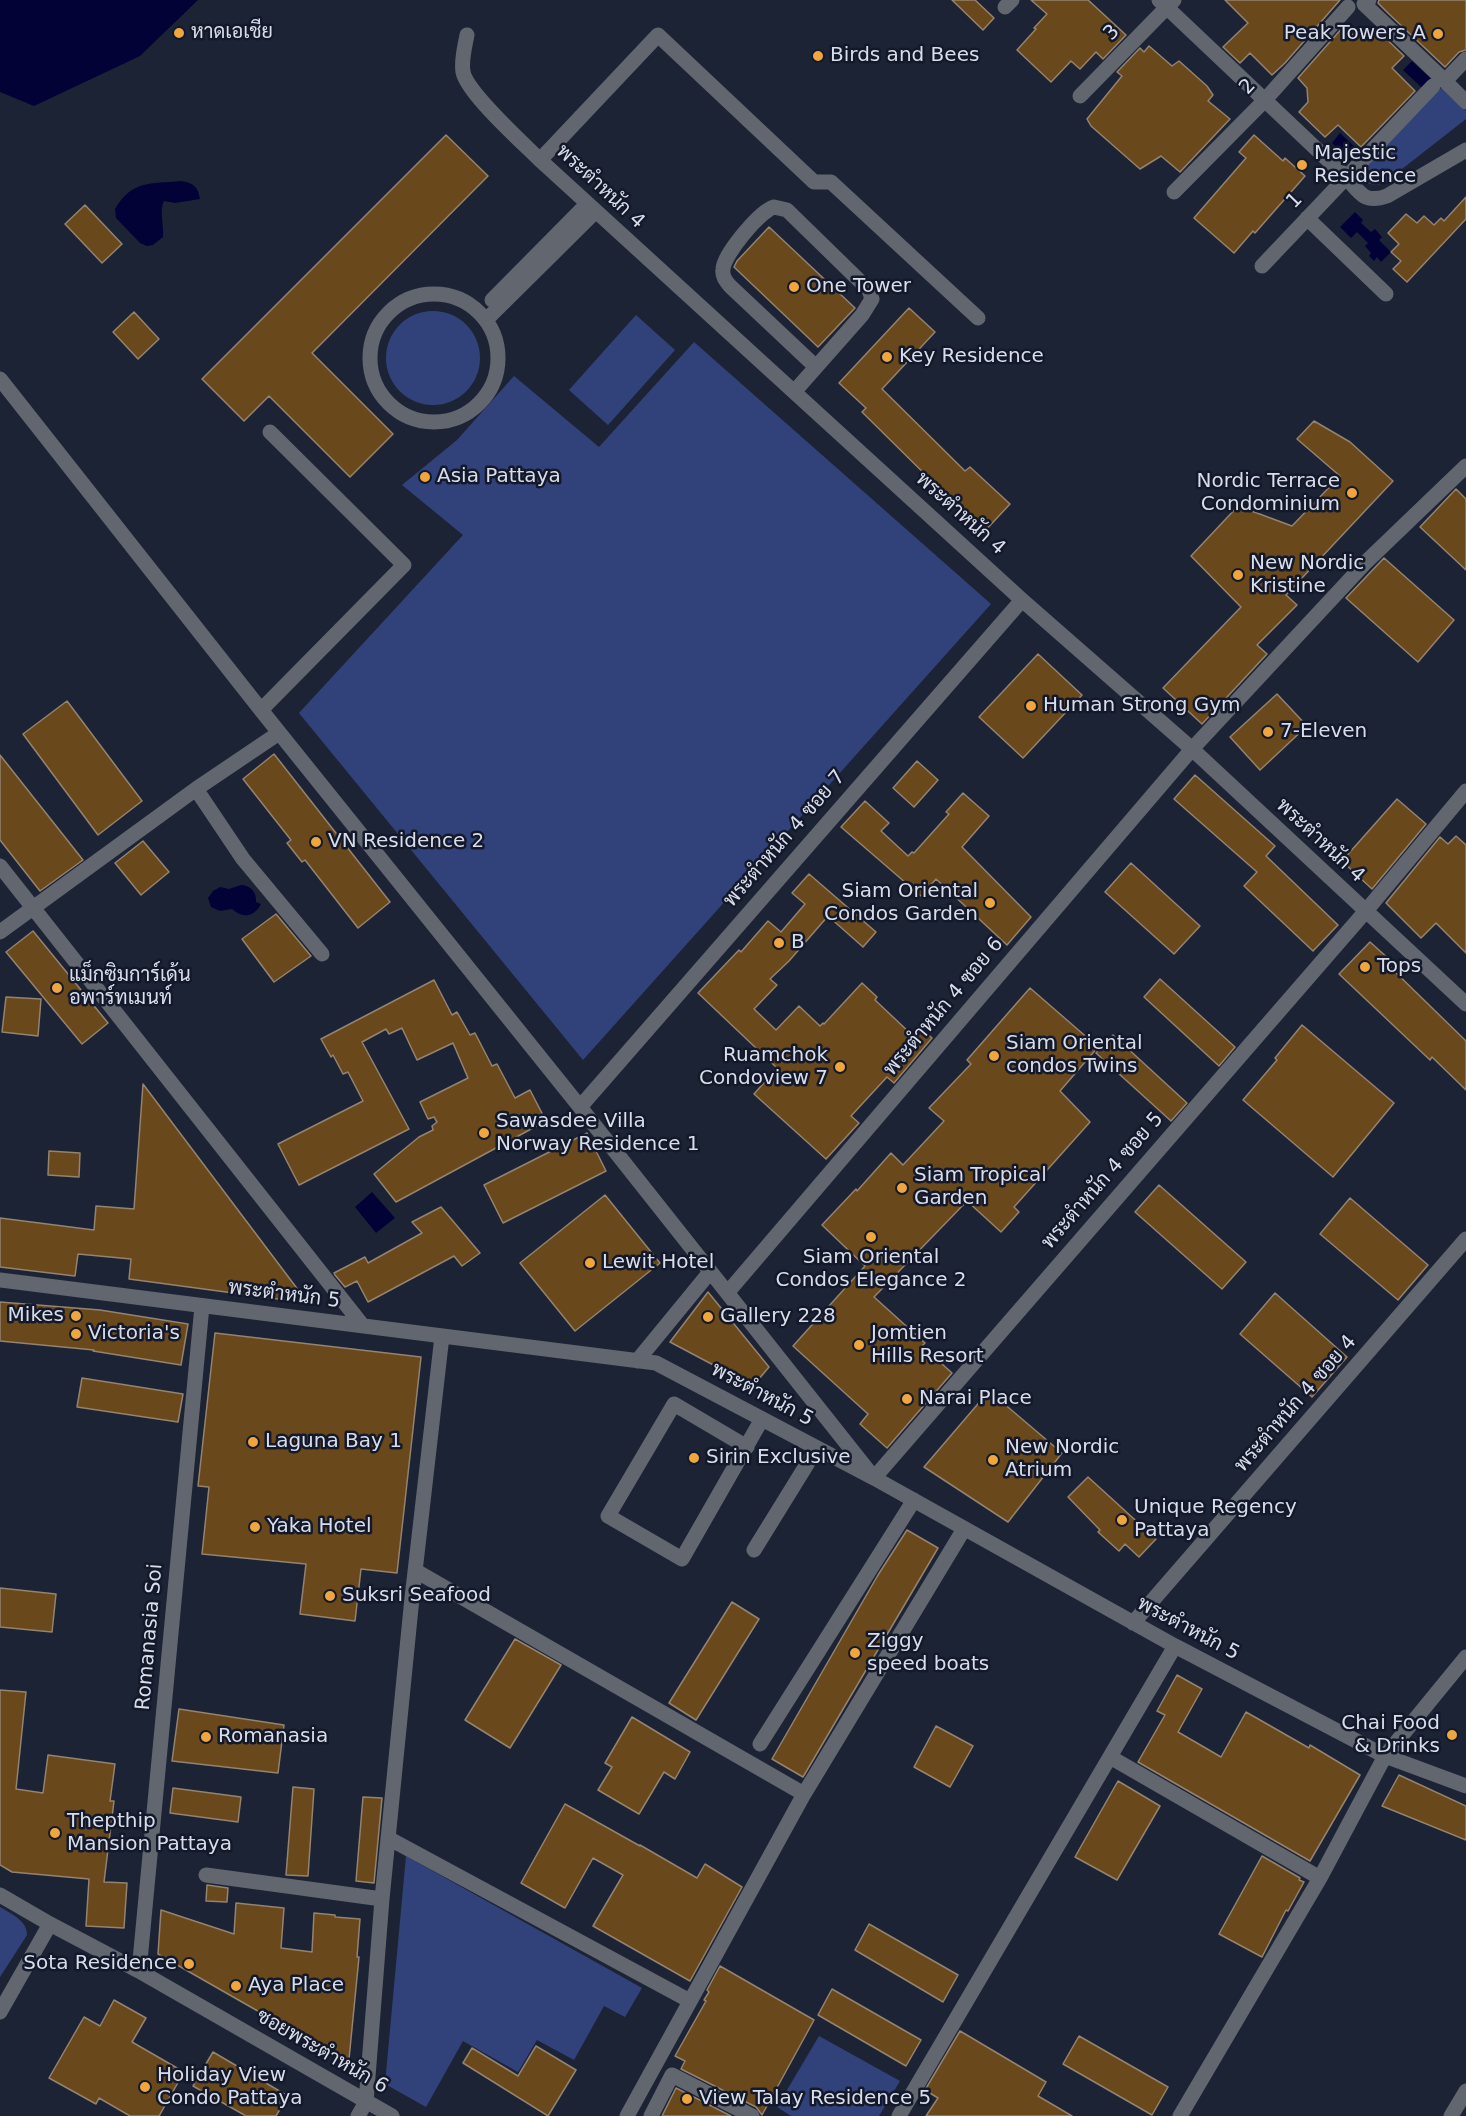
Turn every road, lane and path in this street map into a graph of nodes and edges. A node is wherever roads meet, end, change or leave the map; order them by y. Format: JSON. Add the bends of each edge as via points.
{"nodes":[{"id":1,"x":1369,"y":0,"type":"edge"},
{"id":2,"x":1166,"y":3,"type":"edge"},
{"id":3,"x":1348,"y":7,"type":"dead end"},
{"id":4,"x":467,"y":35,"type":"dead end"},
{"id":5,"x":1466,"y":59,"type":"edge"},
{"id":6,"x":1439,"y":84,"type":"junction"},
{"id":7,"x":1080,"y":96,"type":"dead end"},
{"id":8,"x":1264,"y":101,"type":"junction"},
{"id":9,"x":1466,"y":102,"type":"edge"},
{"id":10,"x":1466,"y":150,"type":"edge"},
{"id":11,"x":540,"y":160,"type":"junction"},
{"id":12,"x":1346,"y":177,"type":"junction"},
{"id":13,"x":1174,"y":192,"type":"dead end"},
{"id":14,"x":591,"y":208,"type":"junction"},
{"id":15,"x":1307,"y":218,"type":"junction"},
{"id":16,"x":1262,"y":266,"type":"dead end"},
{"id":17,"x":1386,"y":294,"type":"dead end"},
{"id":18,"x":483,"y":316,"type":"junction"},
{"id":19,"x":978,"y":318,"type":"dead end"},
{"id":20,"x":816,"y":367,"type":"junction"},
{"id":21,"x":0,"y":378,"type":"edge"},
{"id":22,"x":794,"y":392,"type":"junction"},
{"id":23,"x":270,"y":432,"type":"dead end"},
{"id":24,"x":1466,"y":466,"type":"edge"},
{"id":25,"x":1022,"y":600,"type":"junction"},
{"id":26,"x":261,"y":710,"type":"junction"},
{"id":27,"x":279,"y":732,"type":"junction"},
{"id":28,"x":1192,"y":749,"type":"junction"},
{"id":29,"x":196,"y":789,"type":"junction"},
{"id":30,"x":1466,"y":791,"type":"edge"},
{"id":31,"x":0,"y":867,"type":"edge"},
{"id":32,"x":33,"y":908,"type":"junction"},
{"id":33,"x":1365,"y":912,"type":"junction"},
{"id":34,"x":0,"y":932,"type":"edge"},
{"id":35,"x":322,"y":954,"type":"dead end"},
{"id":36,"x":1466,"y":1004,"type":"edge"},
{"id":37,"x":580,"y":1107,"type":"junction"},
{"id":38,"x":1466,"y":1239,"type":"edge"},
{"id":39,"x":710,"y":1272,"type":"junction"},
{"id":40,"x":0,"y":1280,"type":"edge"},
{"id":41,"x":728,"y":1292,"type":"junction"},
{"id":42,"x":202,"y":1306,"type":"junction"},
{"id":43,"x":363,"y":1326,"type":"junction"},
{"id":44,"x":442,"y":1336,"type":"junction"},
{"id":45,"x":636,"y":1361,"type":"junction"},
{"id":46,"x":762,"y":1419,"type":"junction"},
{"id":47,"x":747,"y":1447,"type":"junction"},
{"id":48,"x":817,"y":1448,"type":"junction"},
{"id":49,"x":874,"y":1478,"type":"junction"},
{"id":50,"x":914,"y":1500,"type":"junction"},
{"id":51,"x":964,"y":1529,"type":"junction"},
{"id":52,"x":754,"y":1550,"type":"dead end"},
{"id":53,"x":416,"y":1571,"type":"junction"},
{"id":54,"x":1133,"y":1623,"type":"junction"},
{"id":55,"x":1175,"y":1646,"type":"junction"},
{"id":56,"x":1466,"y":1657,"type":"edge"},
{"id":57,"x":760,"y":1744,"type":"dead end"},
{"id":58,"x":1385,"y":1755,"type":"junction"},
{"id":59,"x":1110,"y":1757,"type":"junction"},
{"id":60,"x":1466,"y":1786,"type":"edge"},
{"id":61,"x":804,"y":1794,"type":"junction"},
{"id":62,"x":388,"y":1838,"type":"junction"},
{"id":63,"x":206,"y":1875,"type":"dead end"},
{"id":64,"x":1320,"y":1878,"type":"junction"},
{"id":65,"x":0,"y":1895,"type":"edge"},
{"id":66,"x":382,"y":1899,"type":"junction"},
{"id":67,"x":50,"y":1924,"type":"junction"},
{"id":68,"x":139,"y":1971,"type":"junction"},
{"id":69,"x":690,"y":2001,"type":"junction"},
{"id":70,"x":0,"y":2012,"type":"edge"},
{"id":71,"x":1466,"y":2091,"type":"edge"},
{"id":72,"x":366,"y":2102,"type":"junction"},
{"id":73,"x":358,"y":2116,"type":"edge"},
{"id":74,"x":392,"y":2116,"type":"edge"},
{"id":75,"x":627,"y":2116,"type":"edge"},
{"id":76,"x":651,"y":2116,"type":"edge"},
{"id":77,"x":752,"y":2116,"type":"edge"},
{"id":78,"x":899,"y":2116,"type":"edge"},
{"id":79,"x":1180,"y":2116,"type":"edge"},
{"id":80,"x":1451,"y":2116,"type":"edge"}],
"edges":[{"from":1,"to":6,"type":"street","via":[[1364,4]]},
{"from":2,"to":7,"type":"street","name":"3"},
{"from":2,"to":8,"type":"street"},
{"from":3,"to":8,"type":"street","name":"2"},
{"from":4,"to":11,"type":"street","name":"พระตำหนัก 4","via":[[463,73],[467,81]]},
{"from":5,"to":6,"type":"street","name":"1"},
{"from":6,"to":9,"type":"street"},
{"from":6,"to":12,"type":"street","name":"1"},
{"from":8,"to":12,"type":"street"},
{"from":8,"to":13,"type":"street","name":"2"},
{"from":10,"to":12,"type":"street","via":[[1377,199],[1361,195]]},
{"from":11,"to":14,"type":"street","name":"พระตำหนัก 4"},
{"from":11,"to":19,"type":"street","via":[[658,35],[814,182],[831,182]]},
{"from":12,"to":15,"type":"street","name":"1"},
{"from":14,"to":18,"type":"street"},
{"from":14,"to":22,"type":"street","name":"พระตำหนัก 4"},
{"from":15,"to":16,"type":"street","name":"1"},
{"from":15,"to":17,"type":"street"},
{"from":18,"to":18,"type":"street","via":[[498,350],[496,377],[487,397],[471,413],[441,423],[415,421],[387,404],[372,377],[370,346],[378,325],[393,308],[410,298],[432,294],[456,298]]},
{"from":20,"to":20,"type":"street","via":[[730,286],[723,274],[732,250],[762,214],[774,207],[788,210],[871,294],[867,308]]},
{"from":20,"to":22,"type":"street"},
{"from":21,"to":26,"type":"street"},
{"from":22,"to":25,"type":"street","name":"พระตำหนัก 4"},
{"from":23,"to":26,"type":"street","via":[[404,565]]},
{"from":24,"to":28,"type":"street","name":"พระตำหนัก 4 ซอย 6","via":[[1366,562]]},
{"from":25,"to":28,"type":"street","name":"พระตำหนัก 4"},
{"from":25,"to":37,"type":"street","name":"พระตำหนัก 4 ซอย 7"},
{"from":26,"to":27,"type":"street"},
{"from":27,"to":29,"type":"street"},
{"from":27,"to":37,"type":"street"},
{"from":28,"to":33,"type":"street","name":"พระตำหนัก 4"},
{"from":28,"to":41,"type":"street","name":"พระตำหนัก 4 ซอย 6"},
{"from":29,"to":32,"type":"street"},
{"from":29,"to":35,"type":"street","via":[[243,859]]},
{"from":30,"to":33,"type":"street","name":"พระตำหนัก 4 ซอย 5"},
{"from":31,"to":32,"type":"street"},
{"from":32,"to":34,"type":"street"},
{"from":32,"to":43,"type":"street"},
{"from":33,"to":36,"type":"street","name":"พระตำหนัก 4"},
{"from":33,"to":49,"type":"street","name":"พระตำหนัก 4 ซอย 5"},
{"from":37,"to":39,"type":"street"},
{"from":38,"to":54,"type":"street","name":"พระตำหนัก 4 ซอย 4"},
{"from":39,"to":41,"type":"street"},
{"from":39,"to":45,"type":"street"},
{"from":40,"to":42,"type":"street","name":"พระตำหนัก 5"},
{"from":41,"to":49,"type":"street"},
{"from":42,"to":43,"type":"street","name":"พระตำหนัก 5"},
{"from":42,"to":68,"type":"street","name":"Romanasia Soi"},
{"from":43,"to":44,"type":"street","name":"พระตำหนัก 5"},
{"from":44,"to":45,"type":"street","name":"พระตำหนัก 5"},
{"from":44,"to":53,"type":"street"},
{"from":45,"to":46,"type":"street","name":"พระตำหนัก 5","via":[[656,1364]]},
{"from":46,"to":47,"type":"street"},
{"from":46,"to":48,"type":"street","name":"พระตำหนัก 5"},
{"from":47,"to":47,"type":"street","via":[[682,1559],[608,1516],[674,1404]]},
{"from":48,"to":49,"type":"street","name":"พระตำหนัก 5"},
{"from":48,"to":52,"type":"street"},
{"from":49,"to":50,"type":"street","name":"พระตำหนัก 5"},
{"from":50,"to":51,"type":"street","name":"พระตำหนัก 5"},
{"from":50,"to":57,"type":"street"},
{"from":51,"to":54,"type":"street","name":"พระตำหนัก 5"},
{"from":51,"to":61,"type":"street"},
{"from":53,"to":61,"type":"street"},
{"from":53,"to":62,"type":"street"},
{"from":54,"to":55,"type":"street","name":"พระตำหนัก 5"},
{"from":55,"to":58,"type":"street","name":"พระตำหนัก 5"},
{"from":55,"to":59,"type":"street"},
{"from":56,"to":58,"type":"street"},
{"from":58,"to":60,"type":"street","name":"พระตำหนัก 5"},
{"from":58,"to":64,"type":"street"},
{"from":59,"to":64,"type":"street"},
{"from":59,"to":78,"type":"street"},
{"from":61,"to":69,"type":"street"},
{"from":62,"to":66,"type":"street"},
{"from":62,"to":69,"type":"street"},
{"from":63,"to":66,"type":"street"},
{"from":64,"to":79,"type":"street"},
{"from":65,"to":67,"type":"street","name":"ซอยพระตำหนัก 6"},
{"from":66,"to":72,"type":"street"},
{"from":67,"to":68,"type":"street","name":"ซอยพระตำหนัก 6"},
{"from":67,"to":70,"type":"street"},
{"from":68,"to":72,"type":"street","name":"ซอยพระตำหนัก 6"},
{"from":69,"to":75,"type":"street"},
{"from":71,"to":80,"type":"street"},
{"from":72,"to":73,"type":"street"},
{"from":72,"to":74,"type":"street","name":"ซอยพระตำหนัก 6"},
{"from":76,"to":77,"type":"street","via":[[672,2075]]}]}
